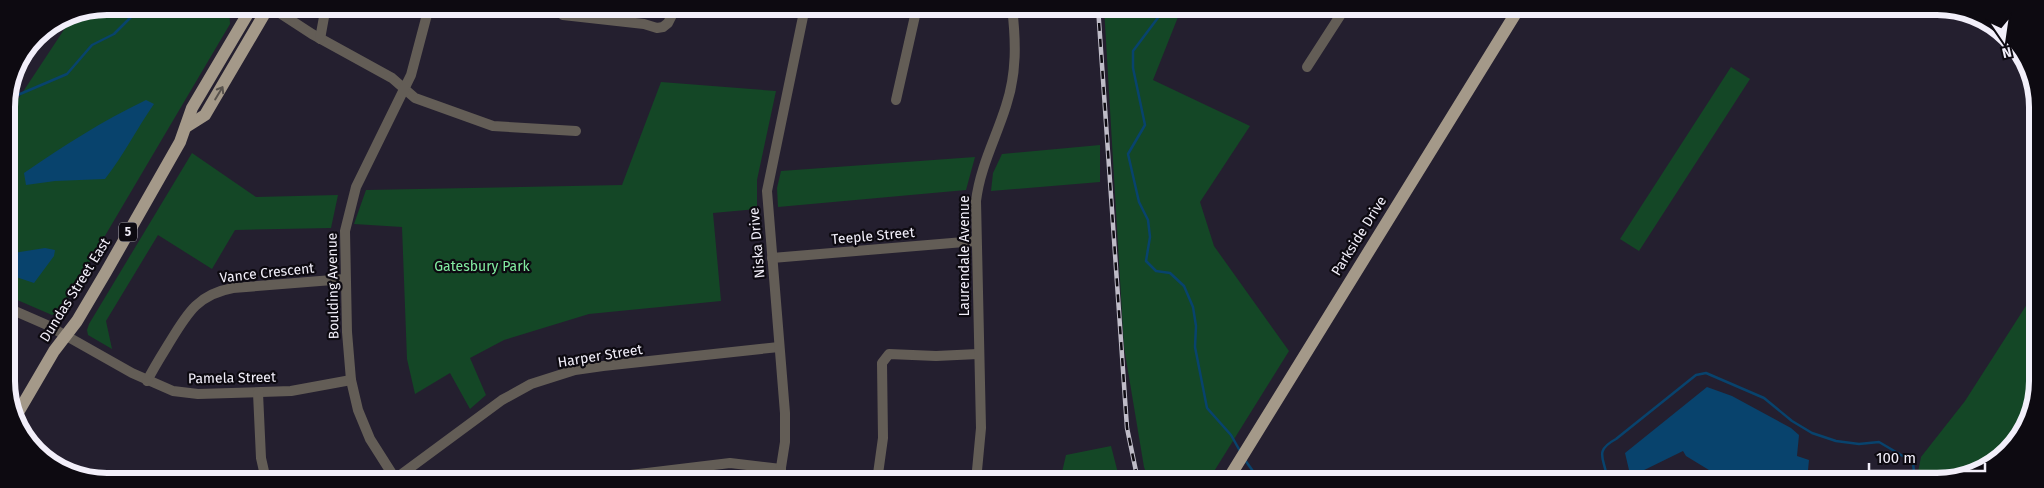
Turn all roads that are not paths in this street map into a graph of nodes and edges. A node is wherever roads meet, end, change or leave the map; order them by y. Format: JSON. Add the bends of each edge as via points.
{"nodes":[{"id":1,"x":241,"y":15,"type":"edge"},
{"id":2,"x":248,"y":15,"type":"edge"},
{"id":3,"x":267,"y":15,"type":"edge"},
{"id":4,"x":282,"y":15,"type":"edge"},
{"id":5,"x":324,"y":15,"type":"edge"},
{"id":6,"x":427,"y":15,"type":"edge"},
{"id":7,"x":563,"y":15,"type":"edge"},
{"id":8,"x":672,"y":15,"type":"edge"},
{"id":9,"x":803,"y":15,"type":"edge"},
{"id":10,"x":915,"y":15,"type":"edge"},
{"id":11,"x":1013,"y":15,"type":"edge"},
{"id":12,"x":1341,"y":15,"type":"edge"},
{"id":13,"x":1515,"y":15,"type":"edge"},
{"id":14,"x":242,"y":24,"type":"junction"},
{"id":15,"x":320,"y":38,"type":"junction"},
{"id":16,"x":1308,"y":67,"type":"dead end"},
{"id":17,"x":404,"y":88,"type":"junction"},
{"id":18,"x":896,"y":100,"type":"dead end"},
{"id":19,"x":186,"y":127,"type":"junction"},
{"id":20,"x":576,"y":131,"type":"dead end"},
{"id":21,"x":976,"y":241,"type":"junction"},
{"id":22,"x":772,"y":258,"type":"junction"},
{"id":23,"x":345,"y":279,"type":"junction"},
{"id":24,"x":15,"y":311,"type":"edge"},
{"id":25,"x":66,"y":335,"type":"junction"},
{"id":26,"x":779,"y":347,"type":"junction"},
{"id":27,"x":978,"y":354,"type":"junction"},
{"id":28,"x":147,"y":380,"type":"junction"},
{"id":29,"x":351,"y":380,"type":"junction"},
{"id":30,"x":258,"y":393,"type":"junction"},
{"id":31,"x":20,"y":410,"type":"edge"},
{"id":32,"x":781,"y":469,"type":"junction"},
{"id":33,"x":264,"y":473,"type":"edge"},
{"id":34,"x":391,"y":473,"type":"edge"},
{"id":35,"x":403,"y":473,"type":"edge"},
{"id":36,"x":660,"y":473,"type":"edge"},
{"id":37,"x":780,"y":473,"type":"edge"},
{"id":38,"x":878,"y":473,"type":"edge"},
{"id":39,"x":977,"y":473,"type":"edge"},
{"id":40,"x":1232,"y":473,"type":"edge"}],
"edges":[{"from":1,"to":14,"type":"main road"},
{"from":2,"to":14,"type":"main road","name":"Dundas Street East","number":"5"},
{"from":19,"to":3,"type":"main road","one_way":true,"via":[[205,115]]},
{"from":4,"to":15,"type":"street"},
{"from":5,"to":15,"type":"street"},
{"from":6,"to":17,"type":"street","name":"Boulding Avenue"},
{"from":7,"to":8,"type":"street","via":[[657,28],[668,23]]},
{"from":9,"to":22,"type":"street","name":"Niska Drive","via":[[767,181]]},
{"from":10,"to":18,"type":"street"},
{"from":11,"to":21,"type":"street","name":"Laurendale Avenue","via":[[1013,79],[979,180]]},
{"from":12,"to":16,"type":"street"},
{"from":13,"to":40,"type":"main road","name":"Parkside Drive"},
{"from":14,"to":19,"type":"main road","name":"Dundas Street East","number":"5","via":[[192,108]]},
{"from":15,"to":17,"type":"street"},
{"from":17,"to":20,"type":"street","via":[[415,98],[493,126]]},
{"from":17,"to":23,"type":"street","name":"Boulding Avenue","via":[[353,195],[345,231]]},
{"from":19,"to":25,"type":"main road","name":"Dundas Street East","number":"5","via":[[106,272]]},
{"from":21,"to":22,"type":"street","name":"Teeple Street"},
{"from":21,"to":27,"type":"street","name":"Laurendale Avenue"},
{"from":22,"to":26,"type":"street","name":"Niska Drive"},
{"from":23,"to":28,"type":"street","name":"Vance Crescent","via":[[233,288],[207,296],[187,313]]},
{"from":23,"to":29,"type":"street","name":"Boulding Avenue"},
{"from":24,"to":25,"type":"street","name":"Pamela Street"},
{"from":25,"to":28,"type":"street","name":"Pamela Street"},
{"from":25,"to":31,"type":"main road","name":"Dundas Street East","number":"5"},
{"from":26,"to":32,"type":"street","name":"Niska Drive","via":[[785,430]]},
{"from":26,"to":35,"type":"street","name":"Harper Street","via":[[575,370],[531,384],[483,411]]},
{"from":27,"to":38,"type":"street","via":[[889,354],[882,363],[883,438]]},
{"from":27,"to":39,"type":"street","name":"Laurendale Avenue","via":[[981,428]]},
{"from":28,"to":30,"type":"street","name":"Pamela Street","via":[[184,393]]},
{"from":29,"to":30,"type":"street","name":"Pamela Street","via":[[291,391]]},
{"from":29,"to":34,"type":"street","name":"Boulding Avenue","via":[[358,410],[370,439]]},
{"from":30,"to":33,"type":"street","via":[[260,458]]},
{"from":32,"to":36,"type":"street","via":[[730,463]]},
{"from":32,"to":37,"type":"street","name":"Niska Drive"}]}
